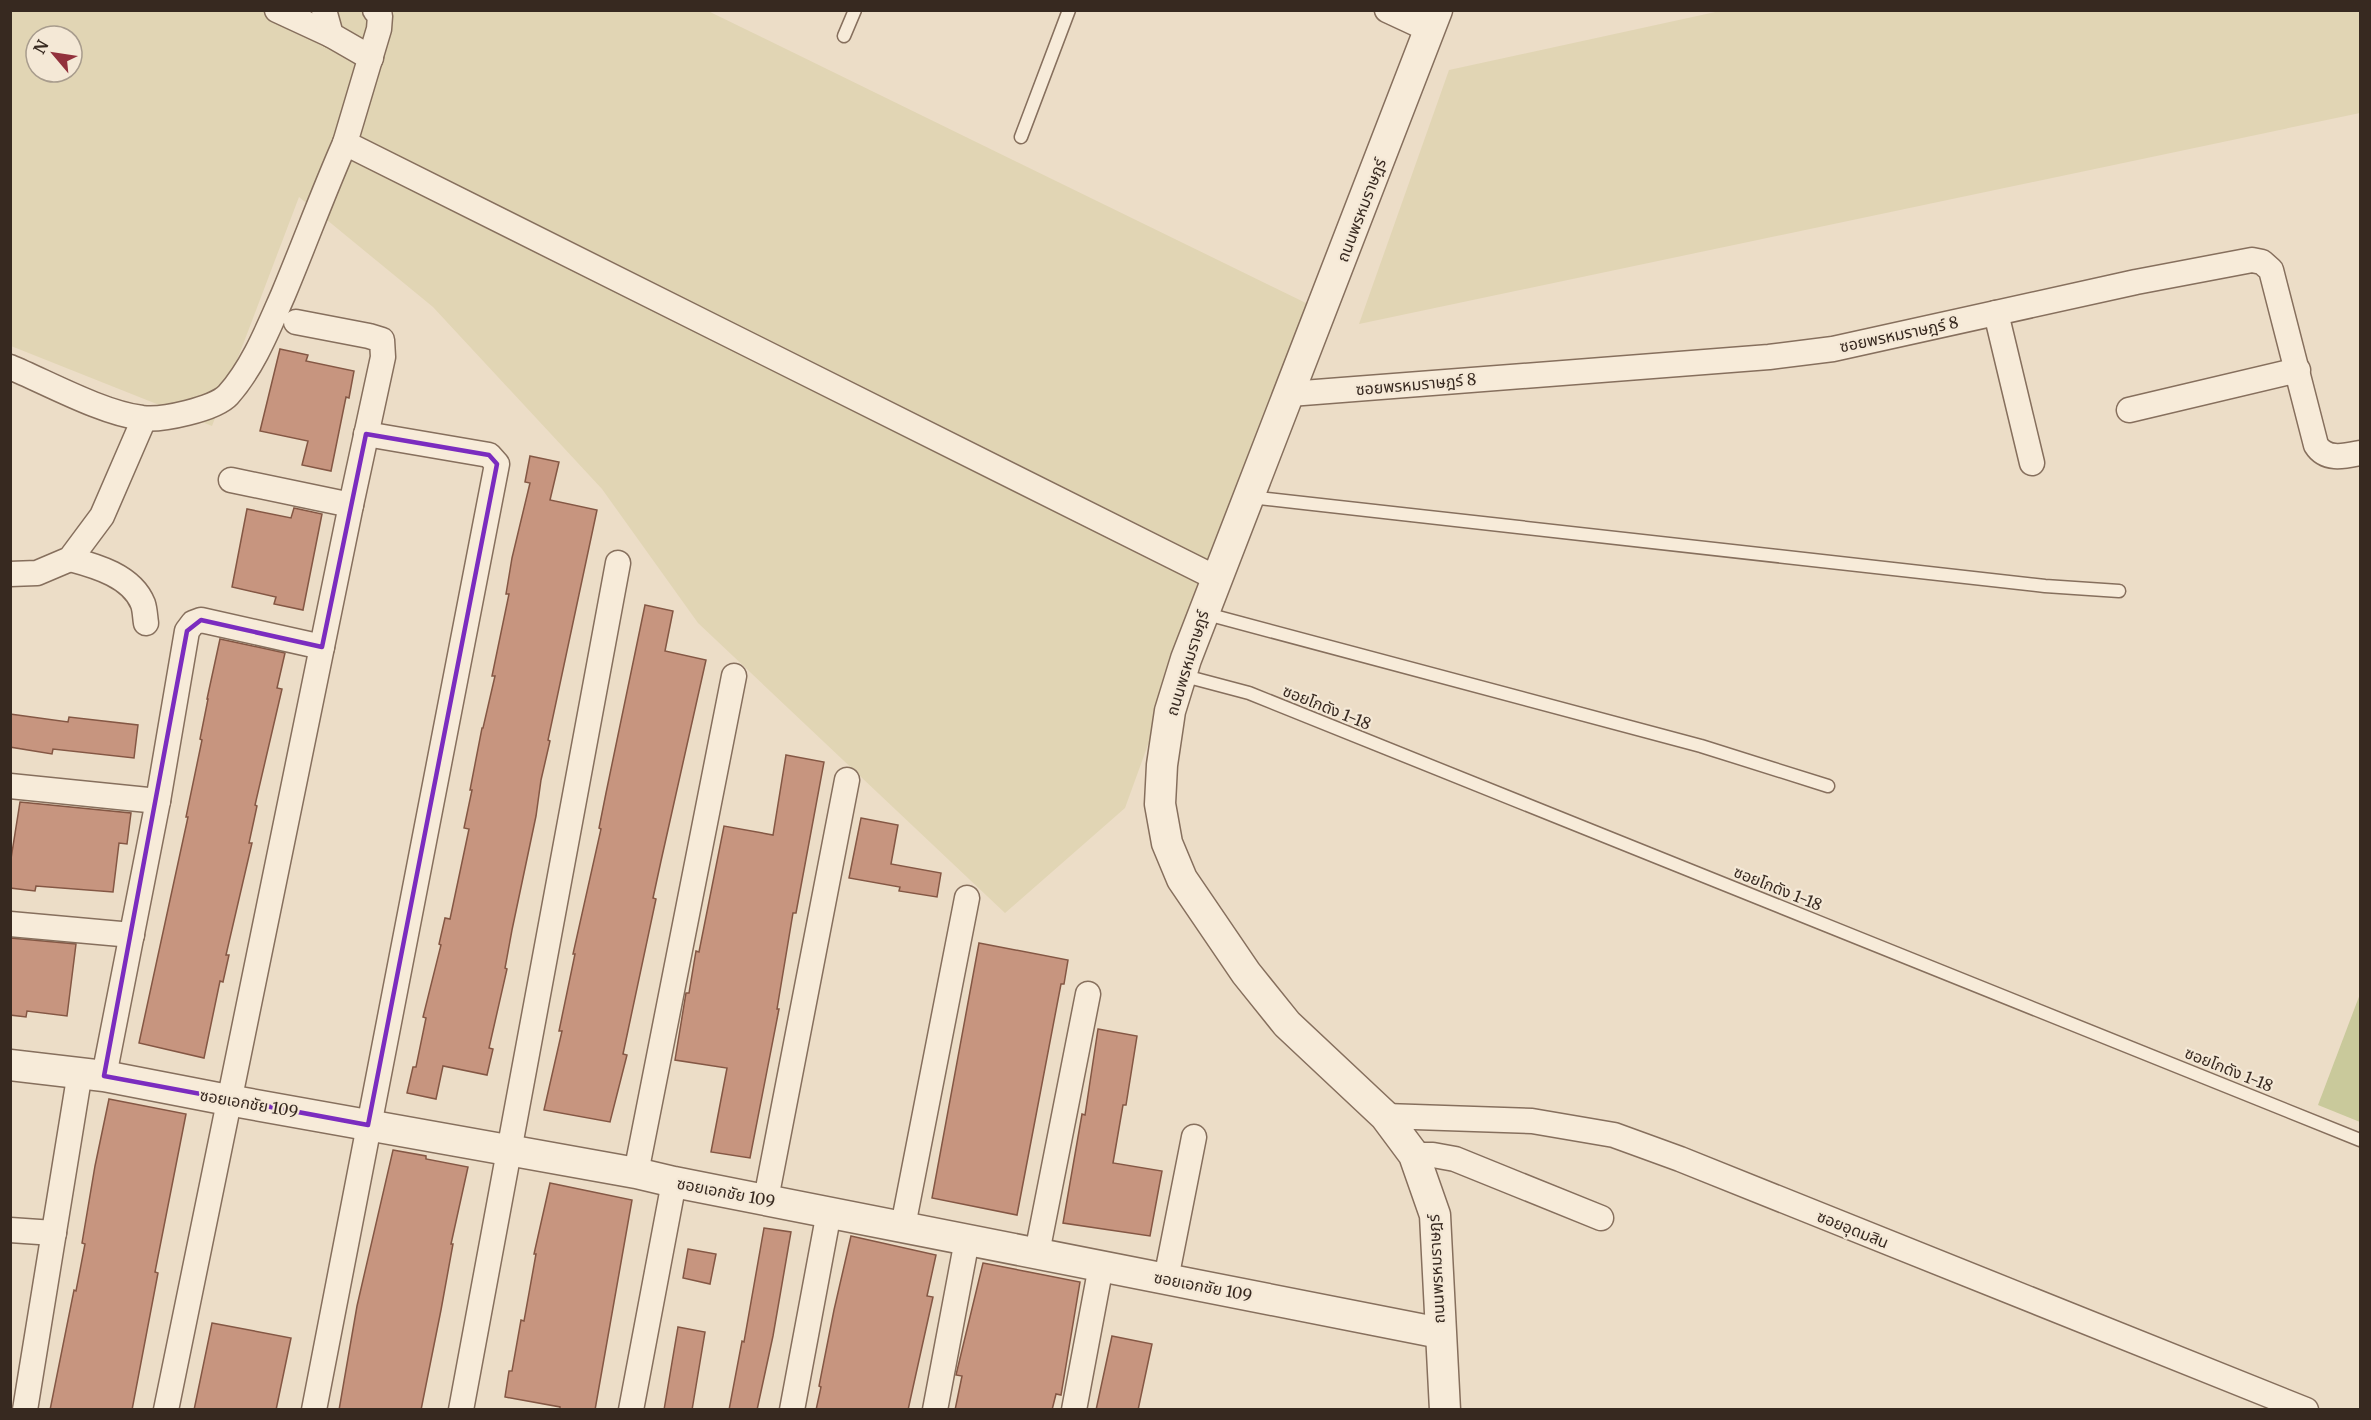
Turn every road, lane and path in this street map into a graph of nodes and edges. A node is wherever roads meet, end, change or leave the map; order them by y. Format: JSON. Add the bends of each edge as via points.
{"nodes":[{"id":1,"x":277,"y":10,"type":"edge"},
{"id":2,"x":324,"y":10,"type":"edge"},
{"id":3,"x":375,"y":10,"type":"edge"},
{"id":4,"x":855,"y":10,"type":"edge"},
{"id":5,"x":1069,"y":10,"type":"edge"},
{"id":6,"x":1387,"y":10,"type":"edge"},
{"id":7,"x":1434,"y":20,"type":"edge"},
{"id":8,"x":331,"y":35,"type":"junction"},
{"id":9,"x":844,"y":36,"type":"dead end"},
{"id":10,"x":371,"y":58,"type":"junction"},
{"id":11,"x":1021,"y":137,"type":"dead end"},
{"id":12,"x":345,"y":143,"type":"junction"},
{"id":13,"x":1996,"y":313,"type":"junction"},
{"id":14,"x":296,"y":322,"type":"dead end"},
{"id":15,"x":10,"y":367,"type":"edge"},
{"id":16,"x":2298,"y":370,"type":"junction"},
{"id":17,"x":1290,"y":394,"type":"junction"},
{"id":18,"x":2129,"y":410,"type":"dead end"},
{"id":19,"x":144,"y":419,"type":"junction"},
{"id":20,"x":366,"y":434,"type":"junction"},
{"id":21,"x":2361,"y":453,"type":"edge"},
{"id":22,"x":2032,"y":463,"type":"dead end"},
{"id":23,"x":231,"y":480,"type":"dead end"},
{"id":24,"x":1250,"y":497,"type":"junction"},
{"id":25,"x":351,"y":505,"type":"junction"},
{"id":26,"x":70,"y":559,"type":"junction"},
{"id":27,"x":618,"y":563,"type":"dead end"},
{"id":28,"x":10,"y":574,"type":"edge"},
{"id":29,"x":1216,"y":578,"type":"junction"},
{"id":30,"x":2119,"y":591,"type":"dead end"},
{"id":31,"x":1202,"y":613,"type":"junction"},
{"id":32,"x":146,"y":623,"type":"dead end"},
{"id":33,"x":322,"y":647,"type":"junction"},
{"id":34,"x":1181,"y":675,"type":"junction"},
{"id":35,"x":734,"y":676,"type":"dead end"},
{"id":36,"x":847,"y":780,"type":"dead end"},
{"id":37,"x":10,"y":786,"type":"edge"},
{"id":38,"x":1828,"y":786,"type":"dead end"},
{"id":39,"x":158,"y":801,"type":"junction"},
{"id":40,"x":967,"y":898,"type":"dead end"},
{"id":41,"x":10,"y":924,"type":"edge"},
{"id":42,"x":132,"y":935,"type":"junction"},
{"id":43,"x":1088,"y":994,"type":"dead end"},
{"id":44,"x":10,"y":1065,"type":"edge"},
{"id":45,"x":92,"y":1074,"type":"junction"},
{"id":46,"x":228,"y":1100,"type":"junction"},
{"id":47,"x":1384,"y":1116,"type":"junction"},
{"id":48,"x":368,"y":1125,"type":"junction"},
{"id":49,"x":1194,"y":1137,"type":"dead end"},
{"id":50,"x":2361,"y":1140,"type":"edge"},
{"id":51,"x":509,"y":1151,"type":"junction"},
{"id":52,"x":1414,"y":1155,"type":"junction"},
{"id":53,"x":636,"y":1173,"type":"junction"},
{"id":54,"x":674,"y":1182,"type":"junction"},
{"id":55,"x":766,"y":1199,"type":"junction"},
{"id":56,"x":829,"y":1212,"type":"junction"},
{"id":57,"x":1601,"y":1218,"type":"dead end"},
{"id":58,"x":903,"y":1226,"type":"junction"},
{"id":59,"x":10,"y":1230,"type":"edge"},
{"id":60,"x":54,"y":1233,"type":"junction"},
{"id":61,"x":967,"y":1240,"type":"junction"},
{"id":62,"x":1037,"y":1253,"type":"junction"},
{"id":63,"x":1101,"y":1266,"type":"junction"},
{"id":64,"x":1166,"y":1279,"type":"junction"},
{"id":65,"x":1440,"y":1333,"type":"junction"},
{"id":66,"x":24,"y":1410,"type":"edge"},
{"id":67,"x":166,"y":1410,"type":"edge"},
{"id":68,"x":314,"y":1410,"type":"edge"},
{"id":69,"x":461,"y":1410,"type":"edge"},
{"id":70,"x":631,"y":1410,"type":"edge"},
{"id":71,"x":792,"y":1410,"type":"edge"},
{"id":72,"x":935,"y":1410,"type":"edge"},
{"id":73,"x":1074,"y":1410,"type":"edge"},
{"id":74,"x":1445,"y":1410,"type":"edge"},
{"id":75,"x":2306,"y":1410,"type":"edge"}],
"edges":[{"from":1,"to":8,"type":"street"},
{"from":2,"to":8,"type":"street"},
{"from":3,"to":10,"type":"street","via":[[380,16],[379,29]]},
{"from":4,"to":9,"type":"lane"},
{"from":5,"to":11,"type":"lane"},
{"from":6,"to":7,"type":"street"},
{"from":7,"to":17,"type":"street","name":"ถนนพรหมราษฎร์"},
{"from":8,"to":10,"type":"street"},
{"from":10,"to":12,"type":"street"},
{"from":12,"to":19,"type":"street","via":[[270,325],[227,396],[179,416]]},
{"from":12,"to":29,"type":"street"},
{"from":13,"to":16,"type":"street","name":"ซอยพรหมราษฎร์ 8","via":[[2136,282],[2257,261],[2271,270]]},
{"from":13,"to":17,"type":"street","name":"ซอยพรหมราษฎร์ 8","via":[[1833,349],[1769,357]]},
{"from":13,"to":22,"type":"street"},
{"from":14,"to":20,"type":"street","via":[[382,340],[383,357]]},
{"from":15,"to":19,"type":"street","via":[[118,414]]},
{"from":16,"to":18,"type":"street"},
{"from":16,"to":21,"type":"street","name":"ซอยพรหมราษฎร์ 8","via":[[2319,450],[2342,457]]},
{"from":17,"to":24,"type":"street","name":"ถนนพรหมราษฎร์"},
{"from":19,"to":26,"type":"street","via":[[102,516]]},
{"from":20,"to":25,"type":"street"},
{"from":20,"to":48,"type":"street","via":[[489,455],[497,464]]},
{"from":23,"to":25,"type":"street"},
{"from":24,"to":29,"type":"street","name":"ถนนพรหมราษฎร์"},
{"from":24,"to":30,"type":"lane"},
{"from":25,"to":33,"type":"street"},
{"from":26,"to":28,"type":"street","via":[[37,573]]},
{"from":26,"to":32,"type":"street","via":[[101,568],[136,591],[144,606]]},
{"from":27,"to":51,"type":"street"},
{"from":29,"to":31,"type":"street","name":"ถนนพรหมราษฎร์"},
{"from":31,"to":34,"type":"street","name":"ถนนพรหมราษฎร์"},
{"from":31,"to":38,"type":"lane","via":[[1701,746]]},
{"from":33,"to":39,"type":"street","via":[[201,620],[193,623],[187,631]]},
{"from":33,"to":46,"type":"street"},
{"from":34,"to":47,"type":"street","name":"ถนนพรหมราษฎร์","via":[[1170,711],[1160,804],[1167,843],[1182,879],[1246,973],[1287,1024]]},
{"from":34,"to":50,"type":"lane","name":"ซอยโกดัง 1-18","via":[[1249,693]]},
{"from":35,"to":53,"type":"street"},
{"from":36,"to":55,"type":"street"},
{"from":37,"to":39,"type":"street"},
{"from":39,"to":42,"type":"street"},
{"from":40,"to":58,"type":"street"},
{"from":41,"to":42,"type":"street"},
{"from":42,"to":45,"type":"street"},
{"from":43,"to":62,"type":"street"},
{"from":44,"to":45,"type":"street","name":"ซอยเอกชัย 109"},
{"from":45,"to":46,"type":"street","name":"ซอยเอกชัย 109"},
{"from":45,"to":60,"type":"street"},
{"from":46,"to":48,"type":"street","name":"ซอยเอกชัย 109"},
{"from":46,"to":67,"type":"street"},
{"from":47,"to":52,"type":"street","name":"ถนนพรหมราษฎร์"},
{"from":47,"to":75,"type":"street","name":"ซอยอุดมสิน","via":[[1532,1121],[1614,1136]]},
{"from":48,"to":51,"type":"street","name":"ซอยเอกชัย 109"},
{"from":48,"to":68,"type":"street"},
{"from":49,"to":64,"type":"street"},
{"from":51,"to":53,"type":"street","name":"ซอยเอกชัย 109"},
{"from":51,"to":69,"type":"street"},
{"from":52,"to":57,"type":"street","via":[[1455,1160]]},
{"from":52,"to":65,"type":"street","name":"ถนนพรหมราษฎร์","via":[[1435,1215]]},
{"from":53,"to":54,"type":"street","name":"ซอยเอกชัย 109"},
{"from":54,"to":55,"type":"street","name":"ซอยเอกชัย 109"},
{"from":54,"to":70,"type":"street"},
{"from":55,"to":56,"type":"street","name":"ซอยเอกชัย 109"},
{"from":56,"to":58,"type":"street","name":"ซอยเอกชัย 109"},
{"from":56,"to":71,"type":"street"},
{"from":58,"to":61,"type":"street","name":"ซอยเอกชัย 109"},
{"from":59,"to":60,"type":"street"},
{"from":60,"to":66,"type":"street"},
{"from":61,"to":62,"type":"street","name":"ซอยเอกชัย 109"},
{"from":61,"to":72,"type":"street"},
{"from":62,"to":63,"type":"street","name":"ซอยเอกชัย 109"},
{"from":63,"to":64,"type":"street","name":"ซอยเอกชัย 109"},
{"from":63,"to":73,"type":"street"},
{"from":64,"to":65,"type":"street","name":"ซอยเอกชัย 109"},
{"from":65,"to":74,"type":"street","name":"ถนนพรหมราษฎร์"}]}
